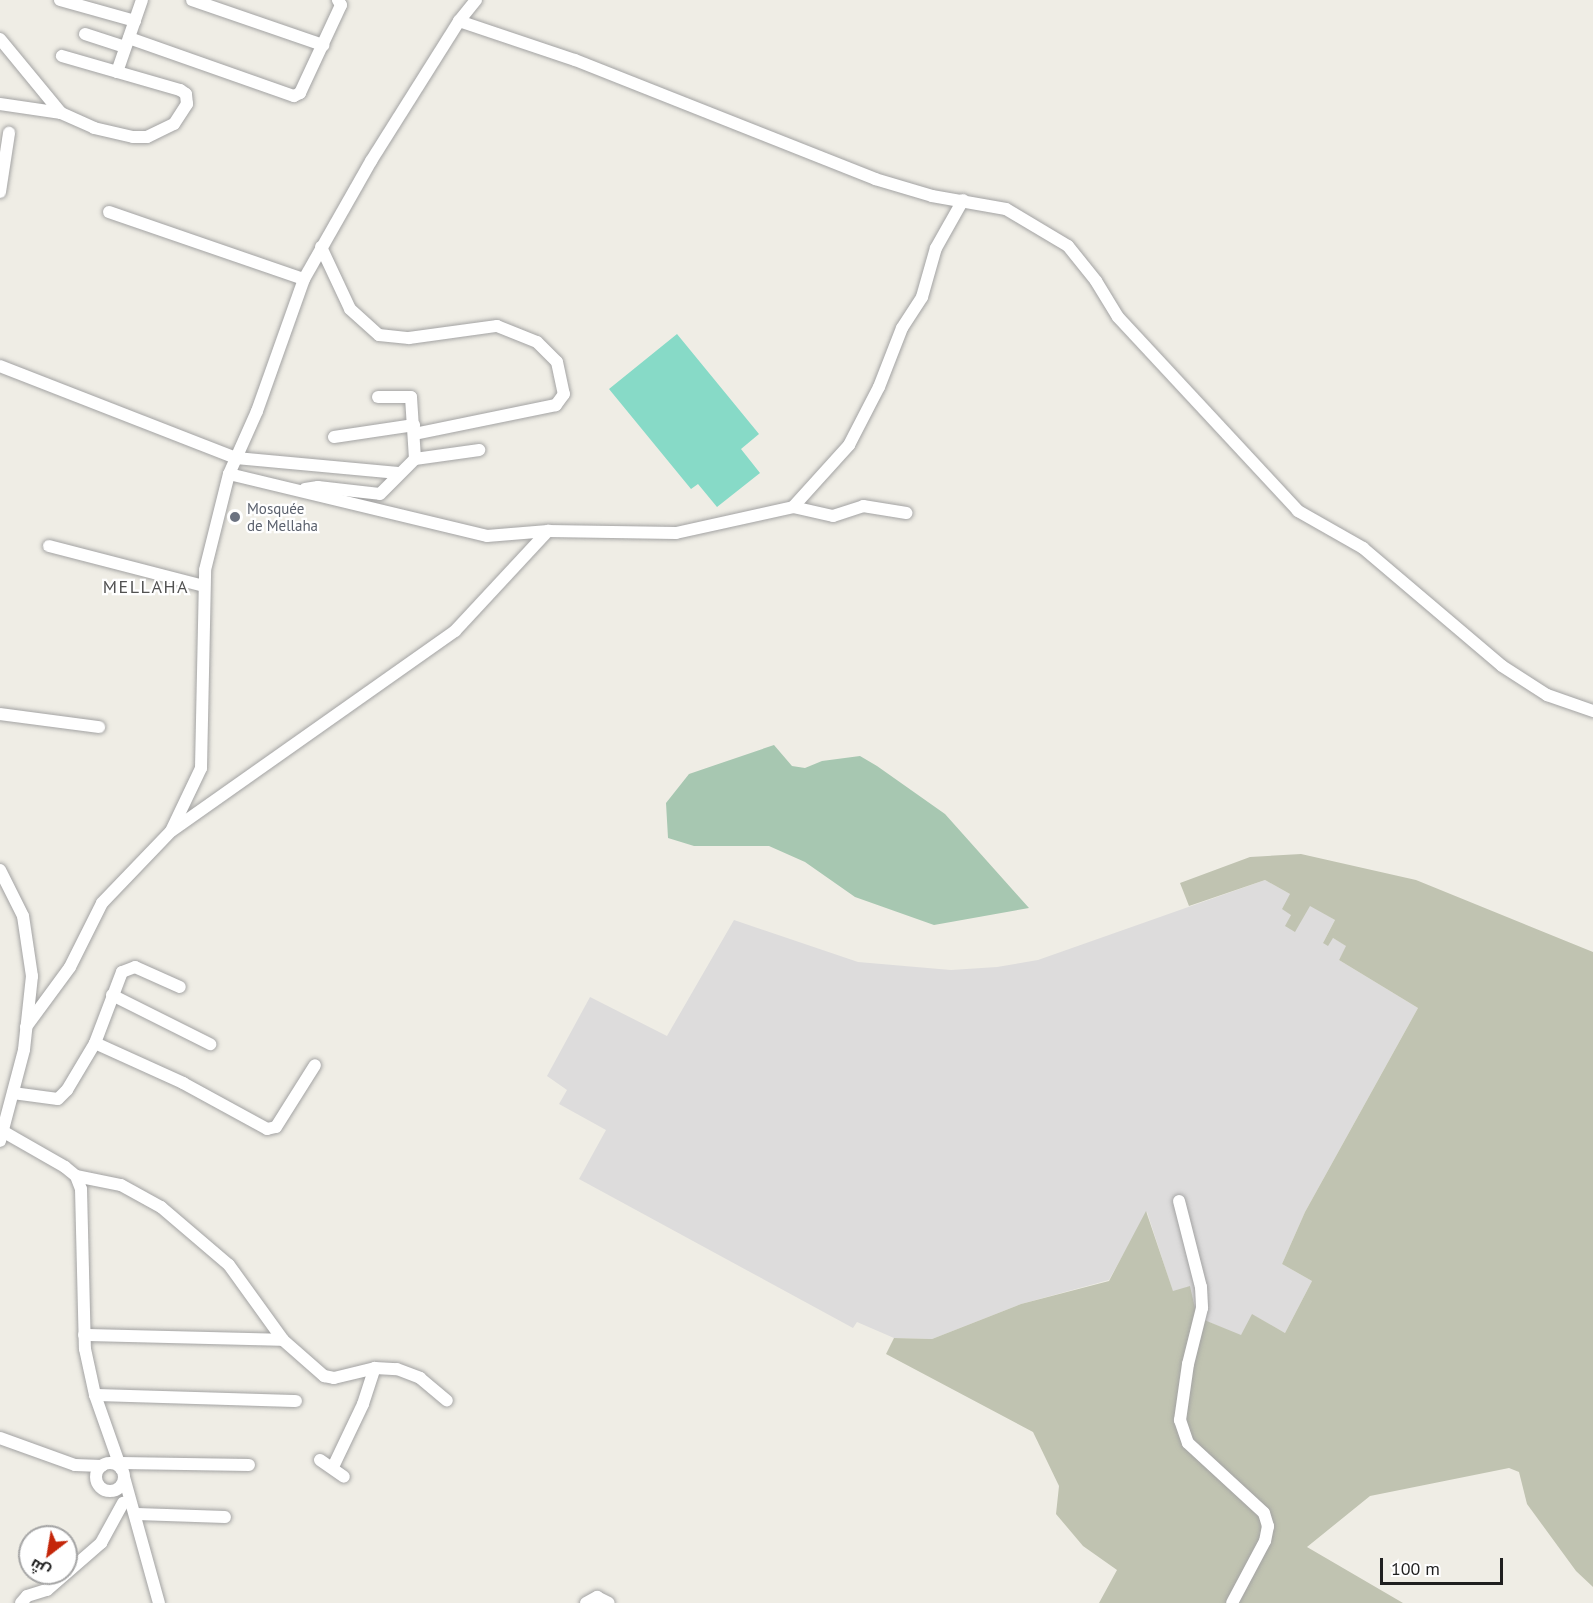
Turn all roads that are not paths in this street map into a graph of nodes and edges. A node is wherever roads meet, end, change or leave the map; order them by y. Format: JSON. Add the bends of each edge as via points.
{"nodes":[{"id":1,"x":60,"y":0,"type":"edge"},
{"id":2,"x":192,"y":0,"type":"edge"},
{"id":3,"x":338,"y":0,"type":"edge"},
{"id":4,"x":476,"y":0,"type":"edge"},
{"id":5,"x":139,"y":1,"type":"edge"},
{"id":6,"x":135,"y":21,"type":"junction"},
{"id":7,"x":459,"y":21,"type":"junction"},
{"id":8,"x":85,"y":34,"type":"dead end"},
{"id":9,"x":0,"y":39,"type":"edge"},
{"id":10,"x":127,"y":43,"type":"junction"},
{"id":11,"x":323,"y":45,"type":"junction"},
{"id":12,"x":62,"y":56,"type":"dead end"},
{"id":13,"x":117,"y":72,"type":"junction"},
{"id":14,"x":0,"y":104,"type":"edge"},
{"id":15,"x":61,"y":113,"type":"junction"},
{"id":16,"x":9,"y":133,"type":"dead end"},
{"id":17,"x":0,"y":192,"type":"edge"},
{"id":18,"x":963,"y":200,"type":"junction"},
{"id":19,"x":109,"y":212,"type":"dead end"},
{"id":20,"x":321,"y":247,"type":"junction"},
{"id":21,"x":304,"y":279,"type":"junction"},
{"id":22,"x":0,"y":366,"type":"edge"},
{"id":23,"x":378,"y":398,"type":"dead end"},
{"id":24,"x":414,"y":430,"type":"junction"},
{"id":25,"x":334,"y":437,"type":"dead end"},
{"id":26,"x":479,"y":450,"type":"dead end"},
{"id":27,"x":236,"y":458,"type":"junction"},
{"id":28,"x":415,"y":459,"type":"junction"},
{"id":29,"x":398,"y":473,"type":"junction"},
{"id":30,"x":229,"y":474,"type":"junction"},
{"id":31,"x":298,"y":490,"type":"junction"},
{"id":32,"x":793,"y":507,"type":"junction"},
{"id":33,"x":906,"y":513,"type":"dead end"},
{"id":34,"x":548,"y":531,"type":"junction"},
{"id":35,"x":50,"y":546,"type":"dead end"},
{"id":36,"x":204,"y":586,"type":"junction"},
{"id":37,"x":1593,"y":711,"type":"edge"},
{"id":38,"x":0,"y":714,"type":"edge"},
{"id":39,"x":99,"y":727,"type":"dead end"},
{"id":40,"x":171,"y":831,"type":"junction"},
{"id":41,"x":0,"y":870,"type":"edge"},
{"id":42,"x":180,"y":987,"type":"dead end"},
{"id":43,"x":112,"y":995,"type":"junction"},
{"id":44,"x":26,"y":1027,"type":"junction"},
{"id":45,"x":94,"y":1043,"type":"junction"},
{"id":46,"x":210,"y":1044,"type":"dead end"},
{"id":47,"x":315,"y":1065,"type":"dead end"},
{"id":48,"x":14,"y":1093,"type":"junction"},
{"id":49,"x":2,"y":1137,"type":"edge"},
{"id":50,"x":76,"y":1176,"type":"junction"},
{"id":51,"x":1179,"y":1201,"type":"dead end"},
{"id":52,"x":84,"y":1335,"type":"junction"},
{"id":53,"x":283,"y":1340,"type":"junction"},
{"id":54,"x":375,"y":1368,"type":"junction"},
{"id":55,"x":95,"y":1395,"type":"junction"},
{"id":56,"x":296,"y":1401,"type":"dead end"},
{"id":57,"x":447,"y":1401,"type":"dead end"},
{"id":58,"x":110,"y":1433,"type":"junction"},
{"id":59,"x":0,"y":1438,"type":"edge"},
{"id":60,"x":320,"y":1460,"type":"dead end"},
{"id":61,"x":75,"y":1465,"type":"junction"},
{"id":62,"x":104,"y":1465,"type":"junction"},
{"id":63,"x":249,"y":1465,"type":"dead end"},
{"id":64,"x":333,"y":1467,"type":"junction"},
{"id":65,"x":122,"y":1469,"type":"junction"},
{"id":66,"x":344,"y":1477,"type":"dead end"},
{"id":67,"x":98,"y":1483,"type":"junction"},
{"id":68,"x":109,"y":1491,"type":"junction"},
{"id":69,"x":123,"y":1503,"type":"junction"},
{"id":70,"x":225,"y":1517,"type":"dead end"},
{"id":71,"x":138,"y":1518,"type":"junction"},
{"id":72,"x":21,"y":1603,"type":"edge"},
{"id":73,"x":159,"y":1603,"type":"edge"},
{"id":74,"x":586,"y":1603,"type":"edge"},
{"id":75,"x":609,"y":1603,"type":"edge"},
{"id":76,"x":1232,"y":1603,"type":"edge"}],
"edges":[{"from":1,"to":6,"type":"street"},
{"from":2,"to":11,"type":"street"},
{"from":3,"to":11,"type":"street","via":[[341,5]]},
{"from":4,"to":7,"type":"street"},
{"from":5,"to":6,"type":"street"},
{"from":6,"to":10,"type":"street"},
{"from":7,"to":18,"type":"street","via":[[575,60],[875,179],[932,196]]},
{"from":7,"to":20,"type":"street"},
{"from":8,"to":10,"type":"street"},
{"from":9,"to":15,"type":"street"},
{"from":10,"to":11,"type":"street","via":[[294,96],[300,93]]},
{"from":10,"to":13,"type":"street"},
{"from":12,"to":13,"type":"street"},
{"from":13,"to":15,"type":"street","via":[[186,94],[187,104],[179,119],[162,131],[133,137],[94,128]]},
{"from":14,"to":15,"type":"street"},
{"from":16,"to":17,"type":"street"},
{"from":18,"to":32,"type":"street","via":[[936,248],[922,297],[902,328],[879,387],[849,445]]},
{"from":18,"to":37,"type":"street","via":[[1006,209],[1068,246],[1118,317],[1298,511],[1363,548],[1502,666],[1547,695]]},
{"from":19,"to":21,"type":"street"},
{"from":20,"to":21,"type":"street"},
{"from":20,"to":24,"type":"street","via":[[350,309],[379,335],[410,338],[497,326],[537,342],[557,362],[564,394],[556,405]]},
{"from":21,"to":27,"type":"street"},
{"from":22,"to":27,"type":"street"},
{"from":23,"to":24,"type":"street","via":[[411,398]]},
{"from":24,"to":25,"type":"street"},
{"from":24,"to":28,"type":"street"},
{"from":26,"to":28,"type":"street"},
{"from":27,"to":29,"type":"street"},
{"from":27,"to":30,"type":"street"},
{"from":28,"to":29,"type":"street"},
{"from":29,"to":31,"type":"street","via":[[380,495],[318,487]]},
{"from":30,"to":31,"type":"street"},
{"from":30,"to":36,"type":"street","via":[[209,544]]},
{"from":31,"to":34,"type":"street","via":[[470,534],[499,536]]},
{"from":32,"to":33,"type":"street","via":[[833,516],[863,506]]},
{"from":32,"to":34,"type":"street","via":[[676,533]]},
{"from":34,"to":40,"type":"street","via":[[455,631]]},
{"from":35,"to":36,"type":"street"},
{"from":36,"to":40,"type":"street","via":[[201,768]]},
{"from":38,"to":39,"type":"street"},
{"from":40,"to":44,"type":"street","via":[[102,903],[70,967]]},
{"from":41,"to":44,"type":"street","via":[[23,916],[32,976]]},
{"from":42,"to":43,"type":"street","via":[[135,967],[122,972]]},
{"from":43,"to":45,"type":"street"},
{"from":43,"to":46,"type":"street"},
{"from":44,"to":48,"type":"street"},
{"from":45,"to":47,"type":"street","via":[[183,1083],[267,1129],[276,1127]]},
{"from":45,"to":48,"type":"street","via":[[58,1099]]},
{"from":48,"to":49,"type":"street"},
{"from":49,"to":50,"type":"street"},
{"from":50,"to":52,"type":"street","via":[[84,1214]]},
{"from":50,"to":53,"type":"street","via":[[121,1185],[161,1208],[229,1265]]},
{"from":51,"to":76,"type":"street","via":[[1201,1287],[1202,1308],[1180,1420],[1188,1443],[1264,1513],[1268,1526],[1265,1541]]},
{"from":52,"to":53,"type":"street"},
{"from":52,"to":55,"type":"street"},
{"from":53,"to":54,"type":"street","via":[[324,1376],[334,1378]]},
{"from":54,"to":57,"type":"street","via":[[397,1369],[420,1378]]},
{"from":54,"to":64,"type":"street","via":[[363,1404]]},
{"from":55,"to":56,"type":"street"},
{"from":55,"to":58,"type":"street"},
{"from":58,"to":62,"type":"street","via":[[111,1450]]},
{"from":58,"to":65,"type":"street"},
{"from":59,"to":61,"type":"street"},
{"from":60,"to":64,"type":"street"},
{"from":61,"to":62,"type":"street"},
{"from":61,"to":67,"type":"street"},
{"from":62,"to":65,"type":"street"},
{"from":62,"to":67,"type":"street","via":[[97,1473]]},
{"from":63,"to":65,"type":"street"},
{"from":64,"to":66,"type":"street"},
{"from":65,"to":68,"type":"street","via":[[118,1489]]},
{"from":65,"to":71,"type":"street"},
{"from":67,"to":68,"type":"street"},
{"from":68,"to":69,"type":"street"},
{"from":69,"to":71,"type":"street"},
{"from":69,"to":72,"type":"street","via":[[101,1543],[47,1590],[27,1596]]},
{"from":70,"to":71,"type":"street"},
{"from":71,"to":73,"type":"street"},
{"from":74,"to":75,"type":"street","via":[[597,1597]]}]}
